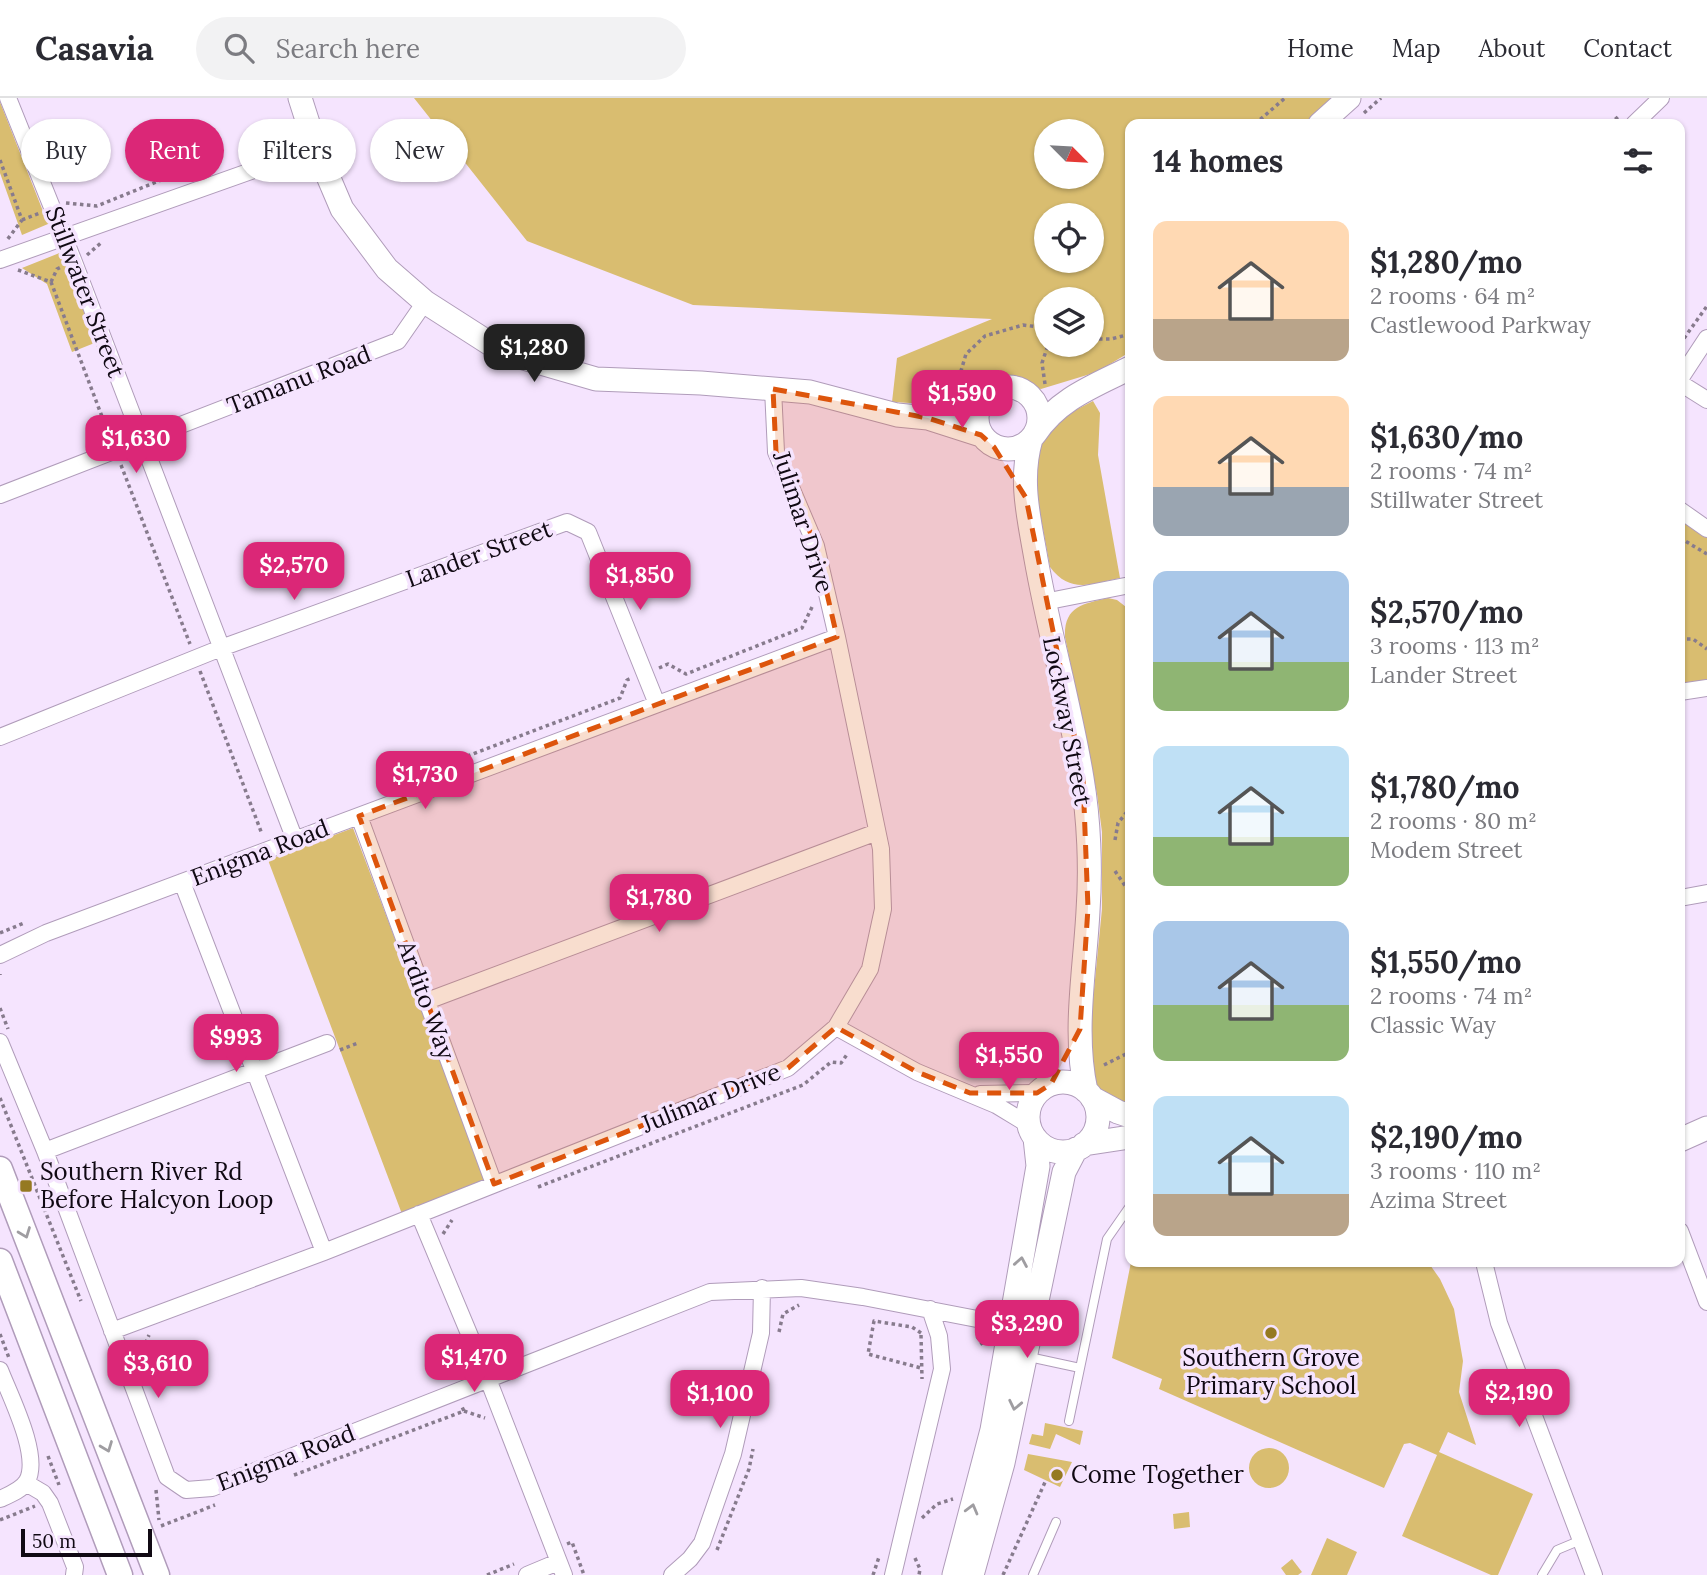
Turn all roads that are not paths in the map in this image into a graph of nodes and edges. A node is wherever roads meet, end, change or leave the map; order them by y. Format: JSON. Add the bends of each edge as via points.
{"nodes":[{"id":1,"x":8,"y":98,"type":"edge"},
{"id":2,"x":300,"y":98,"type":"edge"},
{"id":3,"x":1661,"y":98,"type":"edge"},
{"id":4,"x":1355,"y":107,"type":"edge"},
{"id":5,"x":307,"y":119,"type":"edge"},
{"id":6,"x":1330,"y":119,"type":"edge"},
{"id":7,"x":1639,"y":119,"type":"edge"},
{"id":8,"x":238,"y":175,"type":"edge"},
{"id":9,"x":330,"y":182,"type":"edge"},
{"id":10,"x":63,"y":236,"type":"junction"},
{"id":11,"x":0,"y":260,"type":"edge"},
{"id":12,"x":425,"y":302,"type":"junction"},
{"id":13,"x":1707,"y":338,"type":"edge"},
{"id":14,"x":1125,"y":370,"type":"edge"},
{"id":15,"x":1685,"y":373,"type":"edge"},
{"id":16,"x":1685,"y":385,"type":"edge"},
{"id":17,"x":773,"y":389,"type":"junction"},
{"id":18,"x":1037,"y":390,"type":"junction"},
{"id":19,"x":1075,"y":395,"type":"junction"},
{"id":20,"x":972,"y":399,"type":"junction"},
{"id":21,"x":1707,"y":400,"type":"edge"},
{"id":22,"x":928,"y":418,"type":"junction"},
{"id":23,"x":1033,"y":437,"type":"junction"},
{"id":24,"x":142,"y":441,"type":"junction"},
{"id":25,"x":988,"y":441,"type":"junction"},
{"id":26,"x":0,"y":495,"type":"edge"},
{"id":27,"x":1026,"y":498,"type":"junction"},
{"id":28,"x":1685,"y":513,"type":"edge"},
{"id":29,"x":1707,"y":528,"type":"edge"},
{"id":30,"x":1125,"y":586,"type":"edge"},
{"id":31,"x":1044,"y":602,"type":"junction"},
{"id":32,"x":837,"y":637,"type":"junction"},
{"id":33,"x":221,"y":648,"type":"junction"},
{"id":34,"x":1707,"y":688,"type":"edge"},
{"id":35,"x":1685,"y":691,"type":"edge"},
{"id":36,"x":657,"y":704,"type":"junction"},
{"id":37,"x":0,"y":737,"type":"edge"},
{"id":38,"x":359,"y":816,"type":"junction"},
{"id":39,"x":877,"y":832,"type":"junction"},
{"id":40,"x":295,"y":840,"type":"junction"},
{"id":41,"x":182,"y":882,"type":"junction"},
{"id":42,"x":1707,"y":893,"type":"edge"},
{"id":43,"x":1685,"y":897,"type":"edge"},
{"id":44,"x":0,"y":955,"type":"edge"},
{"id":45,"x":427,"y":1002,"type":"junction"},
{"id":46,"x":836,"y":1027,"type":"junction"},
{"id":47,"x":1080,"y":1029,"type":"junction"},
{"id":48,"x":0,"y":1042,"type":"edge"},
{"id":49,"x":327,"y":1043,"type":"dead end"},
{"id":50,"x":254,"y":1070,"type":"junction"},
{"id":51,"x":1044,"y":1089,"type":"junction"},
{"id":52,"x":970,"y":1093,"type":"junction"},
{"id":53,"x":1089,"y":1094,"type":"junction"},
{"id":54,"x":1125,"y":1114,"type":"edge"},
{"id":55,"x":1707,"y":1128,"type":"edge"},
{"id":56,"x":1032,"y":1132,"type":"junction"},
{"id":57,"x":1125,"y":1138,"type":"edge"},
{"id":58,"x":1685,"y":1138,"type":"edge"},
{"id":59,"x":1707,"y":1142,"type":"edge"},
{"id":60,"x":1080,"y":1147,"type":"junction"},
{"id":61,"x":46,"y":1151,"type":"junction"},
{"id":62,"x":1685,"y":1152,"type":"edge"},
{"id":63,"x":0,"y":1169,"type":"edge"},
{"id":64,"x":494,"y":1184,"type":"junction"},
{"id":65,"x":1125,"y":1213,"type":"edge"},
{"id":66,"x":419,"y":1214,"type":"junction"},
{"id":67,"x":1685,"y":1244,"type":"edge"},
{"id":68,"x":324,"y":1252,"type":"junction"},
{"id":69,"x":0,"y":1261,"type":"edge"},
{"id":70,"x":1487,"y":1267,"type":"edge"},
{"id":71,"x":762,"y":1288,"type":"junction"},
{"id":72,"x":1707,"y":1302,"type":"edge"},
{"id":73,"x":930,"y":1309,"type":"junction"},
{"id":74,"x":1021,"y":1328,"type":"junction"},
{"id":75,"x":112,"y":1331,"type":"junction"},
{"id":76,"x":1026,"y":1357,"type":"junction"},
{"id":77,"x":1080,"y":1368,"type":"junction"},
{"id":78,"x":0,"y":1370,"type":"edge"},
{"id":79,"x":488,"y":1379,"type":"junction"},
{"id":80,"x":1069,"y":1421,"type":"dead end"},
{"id":81,"x":26,"y":1483,"type":"junction"},
{"id":82,"x":0,"y":1499,"type":"edge"},
{"id":83,"x":1056,"y":1522,"type":"dead end"},
{"id":84,"x":1581,"y":1540,"type":"junction"},
{"id":85,"x":561,"y":1569,"type":"edge"},
{"id":86,"x":74,"y":1575,"type":"edge"},
{"id":87,"x":120,"y":1575,"type":"edge"},
{"id":88,"x":157,"y":1575,"type":"edge"},
{"id":89,"x":527,"y":1575,"type":"edge"},
{"id":90,"x":672,"y":1575,"type":"edge"},
{"id":91,"x":893,"y":1575,"type":"edge"},
{"id":92,"x":954,"y":1575,"type":"edge"},
{"id":93,"x":972,"y":1575,"type":"edge"},
{"id":94,"x":1033,"y":1575,"type":"edge"},
{"id":95,"x":1542,"y":1575,"type":"edge"},
{"id":96,"x":1594,"y":1575,"type":"edge"}],
"edges":[{"from":1,"to":10,"type":"street","name":"Stillwater Street"},
{"from":2,"to":5,"type":"street"},
{"from":3,"to":7,"type":"street"},
{"from":4,"to":6,"type":"street"},
{"from":8,"to":10,"type":"street"},
{"from":9,"to":12,"type":"street","via":[[342,209],[387,269]]},
{"from":10,"to":11,"type":"street"},
{"from":10,"to":24,"type":"street","name":"Stillwater Street"},
{"from":12,"to":17,"type":"street","via":[[503,352],[596,379]]},
{"from":12,"to":24,"type":"street","name":"Tamanu Road","via":[[398,341]]},
{"from":13,"to":15,"type":"street"},
{"from":14,"to":19,"type":"street"},
{"from":16,"to":21,"type":"street"},
{"from":17,"to":22,"type":"street","via":[[810,392],[897,415]]},
{"from":17,"to":32,"type":"street","name":"Julimar Drive","via":[[776,452],[816,547]]},
{"from":18,"to":19,"type":"street"},
{"from":18,"to":20,"type":"street","via":[[1000,388]]},
{"from":18,"to":23,"type":"street","via":[[1039,414]]},
{"from":19,"to":23,"type":"street","via":[[1046,418]]},
{"from":20,"to":22,"type":"street"},
{"from":20,"to":25,"type":"street"},
{"from":22,"to":25,"type":"street"},
{"from":23,"to":25,"type":"street","via":[[1018,448],[1002,449]]},
{"from":23,"to":27,"type":"street","name":"Lockway Street","via":[[1025,459]]},
{"from":24,"to":26,"type":"street","name":"Tamanu Road"},
{"from":24,"to":33,"type":"street","name":"Stillwater Street"},
{"from":25,"to":27,"type":"street","name":"Lockway Street"},
{"from":27,"to":31,"type":"street","name":"Lockway Street"},
{"from":28,"to":29,"type":"street"},
{"from":30,"to":31,"type":"street"},
{"from":31,"to":47,"type":"street","name":"Lockway Street","via":[[1083,779],[1088,908]]},
{"from":32,"to":36,"type":"street","name":"Enigma Road"},
{"from":32,"to":39,"type":"street","name":"Julimar Drive"},
{"from":33,"to":36,"type":"street","name":"Lander Street","via":[[568,522],[588,533]]},
{"from":33,"to":37,"type":"street","name":"Lander Street"},
{"from":33,"to":40,"type":"street","name":"Stillwater Street"},
{"from":34,"to":35,"type":"street"},
{"from":36,"to":38,"type":"street","name":"Enigma Road"},
{"from":38,"to":40,"type":"street","name":"Enigma Road"},
{"from":38,"to":45,"type":"street","name":"Ardito Way"},
{"from":39,"to":45,"type":"street"},
{"from":39,"to":46,"type":"street","name":"Julimar Drive","via":[[883,909],[870,969]]},
{"from":40,"to":41,"type":"street","name":"Enigma Road"},
{"from":41,"to":44,"type":"street","name":"Enigma Road"},
{"from":41,"to":50,"type":"street"},
{"from":42,"to":43,"type":"street"},
{"from":45,"to":64,"type":"street","name":"Ardito Way"},
{"from":46,"to":52,"type":"street","via":[[917,1072]]},
{"from":46,"to":64,"type":"street","name":"Julimar Drive","via":[[788,1068]]},
{"from":47,"to":51,"type":"street","name":"Lockway Street","via":[[1063,1066]]},
{"from":47,"to":53,"type":"street","name":"Lockway Street","via":[[1082,1069]]},
{"from":48,"to":61,"type":"street","name":"Enigma Road"},
{"from":49,"to":50,"type":"street"},
{"from":50,"to":61,"type":"street"},
{"from":50,"to":68,"type":"street"},
{"from":51,"to":52,"type":"street","via":[[1005,1095]]},
{"from":51,"to":53,"type":"street","via":[[1069,1083]]},
{"from":51,"to":56,"type":"street","via":[[1031,1103]]},
{"from":52,"to":56,"type":"street","via":[[1003,1109]]},
{"from":53,"to":54,"type":"street"},
{"from":53,"to":60,"type":"street","via":[[1097,1123]]},
{"from":55,"to":58,"type":"street"},
{"from":56,"to":60,"type":"street","via":[[1050,1149]]},
{"from":74,"to":56,"type":"street","one_way":true,"via":[[1038,1166]]},
{"from":57,"to":60,"type":"street"},
{"from":59,"to":62,"type":"street"},
{"from":60,"to":74,"type":"street","via":[[1064,1172]]},
{"from":61,"to":75,"type":"street","name":"Enigma Road"},
{"from":63,"to":88,"type":"main road","one_way":true},
{"from":64,"to":66,"type":"street","name":"Julimar Drive"},
{"from":65,"to":77,"type":"lane","via":[[1107,1239]]},
{"from":66,"to":68,"type":"street","name":"Julimar Drive"},
{"from":66,"to":79,"type":"street"},
{"from":67,"to":72,"type":"street"},
{"from":68,"to":75,"type":"street","name":"Julimar Drive"},
{"from":69,"to":87,"type":"main road"},
{"from":70,"to":84,"type":"street","via":[[1499,1323]]},
{"from":71,"to":73,"type":"street","name":"Enigma Road","via":[[801,1288]]},
{"from":71,"to":79,"type":"street","name":"Enigma Road","via":[[710,1292]]},
{"from":71,"to":90,"type":"street","via":[[761,1333],[733,1454],[702,1543]]},
{"from":73,"to":74,"type":"street","name":"Enigma Road"},
{"from":73,"to":91,"type":"street","via":[[942,1368]]},
{"from":74,"to":76,"type":"street"},
{"from":92,"to":74,"type":"street","one_way":true},
{"from":75,"to":79,"type":"street","name":"Enigma Road","via":[[167,1477],[186,1490],[212,1488]]},
{"from":76,"to":77,"type":"lane"},
{"from":76,"to":93,"type":"street","one_way":true},
{"from":77,"to":80,"type":"lane"},
{"from":78,"to":81,"type":"street","via":[[30,1452]]},
{"from":79,"to":85,"type":"street"},
{"from":81,"to":82,"type":"street"},
{"from":81,"to":86,"type":"street","via":[[50,1503]]},
{"from":83,"to":94,"type":"lane"},
{"from":84,"to":95,"type":"lane","via":[[1557,1550]]},
{"from":84,"to":96,"type":"street"},
{"from":85,"to":89,"type":"street"}]}
